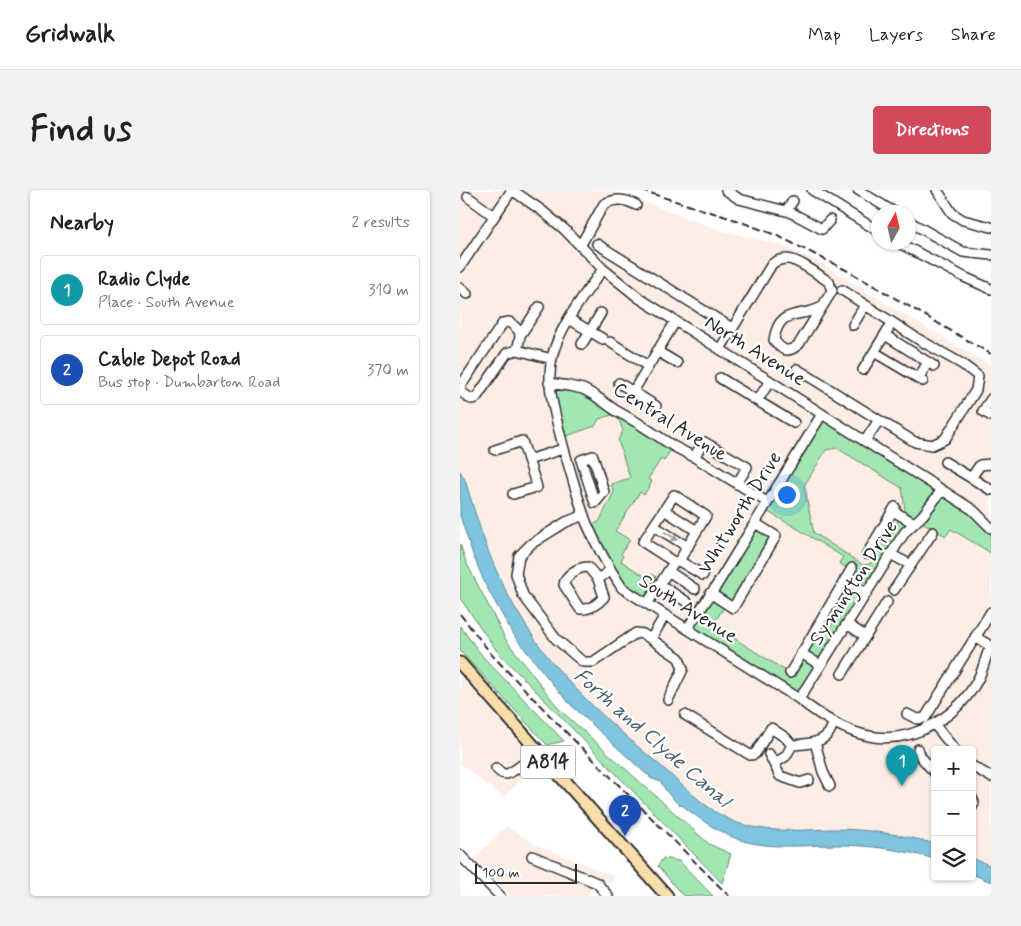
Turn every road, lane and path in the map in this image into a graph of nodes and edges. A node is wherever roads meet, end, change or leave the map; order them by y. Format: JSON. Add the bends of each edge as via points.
{"nodes":[{"id":1,"x":512,"y":190,"type":"edge"},
{"id":2,"x":726,"y":190,"type":"edge"},
{"id":3,"x":812,"y":190,"type":"edge"},
{"id":4,"x":858,"y":190,"type":"edge"},
{"id":5,"x":937,"y":190,"type":"edge"},
{"id":6,"x":468,"y":197,"type":"dead end"},
{"id":7,"x":793,"y":201,"type":"dead end"},
{"id":8,"x":636,"y":205,"type":"dead end"},
{"id":9,"x":883,"y":205,"type":"edge"},
{"id":10,"x":786,"y":211,"type":"junction"},
{"id":11,"x":494,"y":216,"type":"junction"},
{"id":12,"x":830,"y":220,"type":"dead end"},
{"id":13,"x":916,"y":226,"type":"edge"},
{"id":14,"x":871,"y":227,"type":"edge"},
{"id":15,"x":991,"y":227,"type":"edge"},
{"id":16,"x":597,"y":244,"type":"dead end"},
{"id":17,"x":580,"y":246,"type":"junction"},
{"id":18,"x":912,"y":250,"type":"edge"},
{"id":19,"x":991,"y":255,"type":"edge"},
{"id":20,"x":460,"y":267,"type":"edge"},
{"id":21,"x":603,"y":269,"type":"junction"},
{"id":22,"x":991,"y":289,"type":"edge"},
{"id":23,"x":842,"y":290,"type":"dead end"},
{"id":24,"x":865,"y":305,"type":"junction"},
{"id":25,"x":822,"y":306,"type":"junction"},
{"id":26,"x":538,"y":307,"type":"dead end"},
{"id":27,"x":601,"y":313,"type":"dead end"},
{"id":28,"x":569,"y":319,"type":"junction"},
{"id":29,"x":675,"y":322,"type":"junction"},
{"id":30,"x":892,"y":322,"type":"junction"},
{"id":31,"x":853,"y":325,"type":"dead end"},
{"id":32,"x":732,"y":328,"type":"junction"},
{"id":33,"x":590,"y":331,"type":"junction"},
{"id":34,"x":521,"y":334,"type":"junction"},
{"id":35,"x":885,"y":335,"type":"junction"},
{"id":36,"x":582,"y":344,"type":"dead end"},
{"id":37,"x":720,"y":349,"type":"junction"},
{"id":38,"x":517,"y":350,"type":"junction"},
{"id":39,"x":657,"y":351,"type":"junction"},
{"id":40,"x":874,"y":352,"type":"junction"},
{"id":41,"x":552,"y":359,"type":"junction"},
{"id":42,"x":677,"y":363,"type":"dead end"},
{"id":43,"x":648,"y":366,"type":"junction"},
{"id":44,"x":796,"y":369,"type":"dead end"},
{"id":45,"x":863,"y":370,"type":"dead end"},
{"id":46,"x":720,"y":378,"type":"dead end"},
{"id":47,"x":770,"y":381,"type":"junction"},
{"id":48,"x":549,"y":383,"type":"junction"},
{"id":49,"x":619,"y":384,"type":"dead end"},
{"id":50,"x":460,"y":386,"type":"edge"},
{"id":51,"x":460,"y":391,"type":"edge"},
{"id":52,"x":632,"y":393,"type":"junction"},
{"id":53,"x":991,"y":399,"type":"edge"},
{"id":54,"x":757,"y":401,"type":"junction"},
{"id":55,"x":656,"y":406,"type":"dead end"},
{"id":56,"x":822,"y":414,"type":"junction"},
{"id":57,"x":991,"y":416,"type":"edge"},
{"id":58,"x":878,"y":420,"type":"junction"},
{"id":59,"x":794,"y":423,"type":"dead end"},
{"id":60,"x":865,"y":441,"type":"junction"},
{"id":61,"x":563,"y":449,"type":"junction"},
{"id":62,"x":495,"y":450,"type":"dead end"},
{"id":63,"x":694,"y":458,"type":"junction"},
{"id":64,"x":528,"y":460,"type":"junction"},
{"id":65,"x":945,"y":462,"type":"dead end"},
{"id":66,"x":991,"y":464,"type":"edge"},
{"id":67,"x":587,"y":478,"type":"junction"},
{"id":68,"x":971,"y":478,"type":"junction"},
{"id":69,"x":574,"y":483,"type":"junction"},
{"id":70,"x":737,"y":484,"type":"junction"},
{"id":71,"x":942,"y":490,"type":"junction"},
{"id":72,"x":991,"y":490,"type":"edge"},
{"id":73,"x":513,"y":494,"type":"dead end"},
{"id":74,"x":767,"y":502,"type":"junction"},
{"id":75,"x":664,"y":510,"type":"junction"},
{"id":76,"x":584,"y":515,"type":"junction"},
{"id":77,"x":755,"y":523,"type":"junction"},
{"id":78,"x":914,"y":523,"type":"junction"},
{"id":79,"x":654,"y":526,"type":"junction"},
{"id":80,"x":991,"y":528,"type":"edge"},
{"id":81,"x":697,"y":531,"type":"junction"},
{"id":82,"x":933,"y":532,"type":"dead end"},
{"id":83,"x":688,"y":547,"type":"junction"},
{"id":84,"x":867,"y":554,"type":"dead end"},
{"id":85,"x":890,"y":554,"type":"junction"},
{"id":86,"x":676,"y":561,"type":"junction"},
{"id":87,"x":911,"y":565,"type":"junction"},
{"id":88,"x":852,"y":568,"type":"dead end"},
{"id":89,"x":611,"y":570,"type":"junction"},
{"id":90,"x":668,"y":571,"type":"junction"},
{"id":91,"x":703,"y":575,"type":"dead end"},
{"id":92,"x":598,"y":579,"type":"junction"},
{"id":93,"x":845,"y":579,"type":"junction"},
{"id":94,"x":659,"y":584,"type":"junction"},
{"id":95,"x":695,"y":588,"type":"dead end"},
{"id":96,"x":894,"y":590,"type":"dead end"},
{"id":97,"x":710,"y":593,"type":"junction"},
{"id":98,"x":866,"y":593,"type":"junction"},
{"id":99,"x":687,"y":602,"type":"dead end"},
{"id":100,"x":887,"y":602,"type":"dead end"},
{"id":101,"x":647,"y":604,"type":"junction"},
{"id":102,"x":991,"y":612,"type":"edge"},
{"id":103,"x":665,"y":615,"type":"junction"},
{"id":104,"x":847,"y":624,"type":"junction"},
{"id":105,"x":687,"y":629,"type":"junction"},
{"id":106,"x":865,"y":636,"type":"junction"},
{"id":107,"x":975,"y":637,"type":"junction"},
{"id":108,"x":651,"y":639,"type":"junction"},
{"id":109,"x":990,"y":650,"type":"edge"},
{"id":110,"x":801,"y":653,"type":"junction"},
{"id":111,"x":460,"y":663,"type":"edge"},
{"id":112,"x":820,"y":665,"type":"junction"},
{"id":113,"x":991,"y":665,"type":"edge"},
{"id":114,"x":790,"y":673,"type":"dead end"},
{"id":115,"x":842,"y":674,"type":"dead end"},
{"id":116,"x":979,"y":677,"type":"junction"},
{"id":117,"x":798,"y":699,"type":"junction"},
{"id":118,"x":668,"y":700,"type":"dead end"},
{"id":119,"x":907,"y":714,"type":"dead end"},
{"id":120,"x":685,"y":715,"type":"dead end"},
{"id":121,"x":834,"y":722,"type":"junction"},
{"id":122,"x":934,"y":724,"type":"junction"},
{"id":123,"x":815,"y":742,"type":"junction"},
{"id":124,"x":792,"y":745,"type":"junction"},
{"id":125,"x":951,"y":746,"type":"edge"},
{"id":126,"x":918,"y":749,"type":"dead end"},
{"id":127,"x":539,"y":752,"type":"junction"},
{"id":128,"x":769,"y":754,"type":"dead end"},
{"id":129,"x":774,"y":764,"type":"junction"},
{"id":130,"x":496,"y":768,"type":"dead end"},
{"id":131,"x":931,"y":768,"type":"edge"},
{"id":132,"x":976,"y":768,"type":"edge"},
{"id":133,"x":991,"y":777,"type":"edge"},
{"id":134,"x":809,"y":780,"type":"dead end"},
{"id":135,"x":830,"y":786,"type":"dead end"},
{"id":136,"x":460,"y":855,"type":"edge"},
{"id":137,"x":532,"y":856,"type":"dead end"},
{"id":138,"x":661,"y":894,"type":"edge"},
{"id":139,"x":500,"y":896,"type":"edge"},
{"id":140,"x":608,"y":896,"type":"edge"}],
"edges":[{"from":1,"to":11,"type":"street"},
{"from":1,"to":17,"type":"street","name":"North Avenue","via":[[541,210]]},
{"from":2,"to":10,"type":"street","via":[[739,199]]},
{"from":3,"to":14,"type":"street"},
{"from":4,"to":9,"type":"street"},
{"from":5,"to":15,"type":"street","via":[[952,213],[962,220]]},
{"from":6,"to":11,"type":"street"},
{"from":7,"to":10,"type":"street"},
{"from":8,"to":17,"type":"street","via":[[618,199],[604,204]]},
{"from":10,"to":12,"type":"street","via":[[822,229]]},
{"from":11,"to":20,"type":"street"},
{"from":13,"to":19,"type":"street","via":[[963,252]]},
{"from":16,"to":32,"type":"street"},
{"from":17,"to":21,"type":"street","name":"North Avenue"},
{"from":18,"to":22,"type":"street"},
{"from":21,"to":28,"type":"street","name":"South Avenue"},
{"from":21,"to":29,"type":"street","name":"North Avenue"},
{"from":23,"to":24,"type":"street"},
{"from":24,"to":30,"type":"street"},
{"from":24,"to":31,"type":"street"},
{"from":25,"to":25,"type":"street","via":[[783,319],[774,340],[780,348],[794,349]]},
{"from":25,"to":32,"type":"street","via":[[832,291],[830,282],[786,258],[772,264]]},
{"from":26,"to":34,"type":"street"},
{"from":27,"to":33,"type":"street"},
{"from":28,"to":33,"type":"street"},
{"from":28,"to":41,"type":"street","name":"South Avenue"},
{"from":29,"to":37,"type":"street","name":"North Avenue"},
{"from":29,"to":39,"type":"street"},
{"from":30,"to":35,"type":"street"},
{"from":30,"to":58,"type":"street","via":[[978,376],[976,390],[945,439],[932,445],[916,442]]},
{"from":32,"to":37,"type":"street"},
{"from":33,"to":36,"type":"street"},
{"from":33,"to":43,"type":"street"},
{"from":34,"to":38,"type":"street"},
{"from":34,"to":50,"type":"street","via":[[509,322],[503,323]]},
{"from":35,"to":40,"type":"street"},
{"from":35,"to":40,"type":"street","via":[[931,364],[921,380]]},
{"from":37,"to":47,"type":"street","name":"North Avenue"},
{"from":38,"to":41,"type":"street"},
{"from":38,"to":51,"type":"street","via":[[507,353],[476,398],[471,399]]},
{"from":39,"to":42,"type":"street"},
{"from":39,"to":43,"type":"street"},
{"from":40,"to":45,"type":"street"},
{"from":41,"to":48,"type":"street","name":"South Avenue"},
{"from":43,"to":52,"type":"street"},
{"from":44,"to":58,"type":"street"},
{"from":46,"to":54,"type":"street"},
{"from":47,"to":54,"type":"street"},
{"from":47,"to":56,"type":"street","name":"North Avenue"},
{"from":48,"to":61,"type":"street","name":"South Avenue"},
{"from":48,"to":63,"type":"street","name":"Central Avenue","via":[[582,389]]},
{"from":49,"to":52,"type":"street"},
{"from":52,"to":55,"type":"street"},
{"from":53,"to":57,"type":"street","via":[[983,411]]},
{"from":54,"to":59,"type":"street"},
{"from":56,"to":60,"type":"street","name":"North Avenue"},
{"from":56,"to":74,"type":"street","name":"Whitworth Drive"},
{"from":58,"to":60,"type":"street"},
{"from":60,"to":71,"type":"street","name":"North Avenue"},
{"from":61,"to":64,"type":"street"},
{"from":61,"to":69,"type":"street","name":"South Avenue"},
{"from":62,"to":64,"type":"street","via":[[522,441]]},
{"from":63,"to":70,"type":"street","name":"Central Avenue"},
{"from":63,"to":70,"type":"street","via":[[704,442],[748,467]]},
{"from":64,"to":73,"type":"street","via":[[537,486]]},
{"from":65,"to":68,"type":"street"},
{"from":66,"to":68,"type":"street","via":[[980,465]]},
{"from":67,"to":67,"type":"street","via":[[581,460],[593,456],[604,492],[595,503]]},
{"from":67,"to":69,"type":"street"},
{"from":68,"to":72,"type":"street"},
{"from":69,"to":76,"type":"street","name":"South Avenue"},
{"from":70,"to":74,"type":"street","name":"Central Avenue"},
{"from":71,"to":78,"type":"street","name":"Symington Drive"},
{"from":71,"to":80,"type":"street","name":"North Avenue","via":[[973,510]]},
{"from":74,"to":77,"type":"street","name":"Whitworth Drive"},
{"from":75,"to":79,"type":"street"},
{"from":75,"to":81,"type":"street"},
{"from":75,"to":81,"type":"street","via":[[674,494],[706,516]]},
{"from":76,"to":89,"type":"street","name":"South Avenue"},
{"from":76,"to":108,"type":"street","via":[[566,522],[518,556],[516,574],[523,594],[556,639],[583,662],[593,662],[636,633]]},
{"from":77,"to":97,"type":"street","name":"Whitworth Drive"},
{"from":77,"to":97,"type":"street","via":[[776,536],[733,608]]},
{"from":78,"to":84,"type":"street","via":[[894,509]]},
{"from":78,"to":85,"type":"street","name":"Symington Drive"},
{"from":79,"to":83,"type":"street","one_way":true},
{"from":79,"to":86,"type":"street","via":[[643,542]]},
{"from":81,"to":83,"type":"street"},
{"from":82,"to":87,"type":"street"},
{"from":83,"to":86,"type":"street"},
{"from":85,"to":87,"type":"street"},
{"from":85,"to":98,"type":"street","name":"Symington Drive"},
{"from":86,"to":90,"type":"street"},
{"from":86,"to":91,"type":"street"},
{"from":87,"to":96,"type":"street"},
{"from":88,"to":93,"type":"street"},
{"from":89,"to":92,"type":"street"},
{"from":89,"to":101,"type":"street","name":"South Avenue","via":[[622,588]]},
{"from":90,"to":94,"type":"street"},
{"from":90,"to":95,"type":"street"},
{"from":92,"to":92,"type":"street","via":[[604,597],[586,609],[580,609],[564,581],[583,567],[588,567]]},
{"from":93,"to":98,"type":"street"},
{"from":93,"to":110,"type":"street"},
{"from":94,"to":99,"type":"street"},
{"from":94,"to":101,"type":"street"},
{"from":97,"to":105,"type":"street","name":"Whitworth Drive"},
{"from":98,"to":104,"type":"street","name":"Symington Drive"},
{"from":100,"to":106,"type":"street"},
{"from":101,"to":103,"type":"street","name":"South Avenue"},
{"from":102,"to":107,"type":"street"},
{"from":103,"to":105,"type":"street","name":"South Avenue"},
{"from":103,"to":108,"type":"street"},
{"from":104,"to":106,"type":"street"},
{"from":104,"to":112,"type":"street","name":"Symington Drive"},
{"from":105,"to":117,"type":"street","name":"South Avenue"},
{"from":106,"to":115,"type":"street"},
{"from":107,"to":109,"type":"street"},
{"from":107,"to":119,"type":"street","via":[[925,718],[917,719]]},
{"from":108,"to":118,"type":"street","via":[[679,658],[683,669]]},
{"from":109,"to":116,"type":"street","name":"South Avenue"},
{"from":110,"to":112,"type":"street"},
{"from":110,"to":114,"type":"street"},
{"from":111,"to":127,"type":"main road","number":"A814"},
{"from":112,"to":117,"type":"street","name":"Symington Drive"},
{"from":113,"to":116,"type":"street","name":"South Avenue"},
{"from":116,"to":122,"type":"street","name":"South Avenue","via":[[970,693],[952,712]]},
{"from":117,"to":121,"type":"street","name":"South Avenue"},
{"from":120,"to":124,"type":"street","via":[[750,755],[755,754],[771,728]]},
{"from":121,"to":122,"type":"street","name":"South Avenue","via":[[870,736],[897,738]]},
{"from":121,"to":123,"type":"street","via":[[828,734]]},
{"from":122,"to":125,"type":"street"},
{"from":123,"to":124,"type":"street"},
{"from":123,"to":135,"type":"street"},
{"from":124,"to":129,"type":"street","via":[[786,756]]},
{"from":126,"to":131,"type":"street"},
{"from":127,"to":130,"type":"street","via":[[508,774]]},
{"from":127,"to":138,"type":"main road","number":"A814","via":[[637,861]]},
{"from":128,"to":129,"type":"street"},
{"from":129,"to":134,"type":"street","via":[[780,776],[800,783]]},
{"from":132,"to":133,"type":"street"},
{"from":136,"to":139,"type":"street"},
{"from":137,"to":140,"type":"street","via":[[597,883]]}]}
